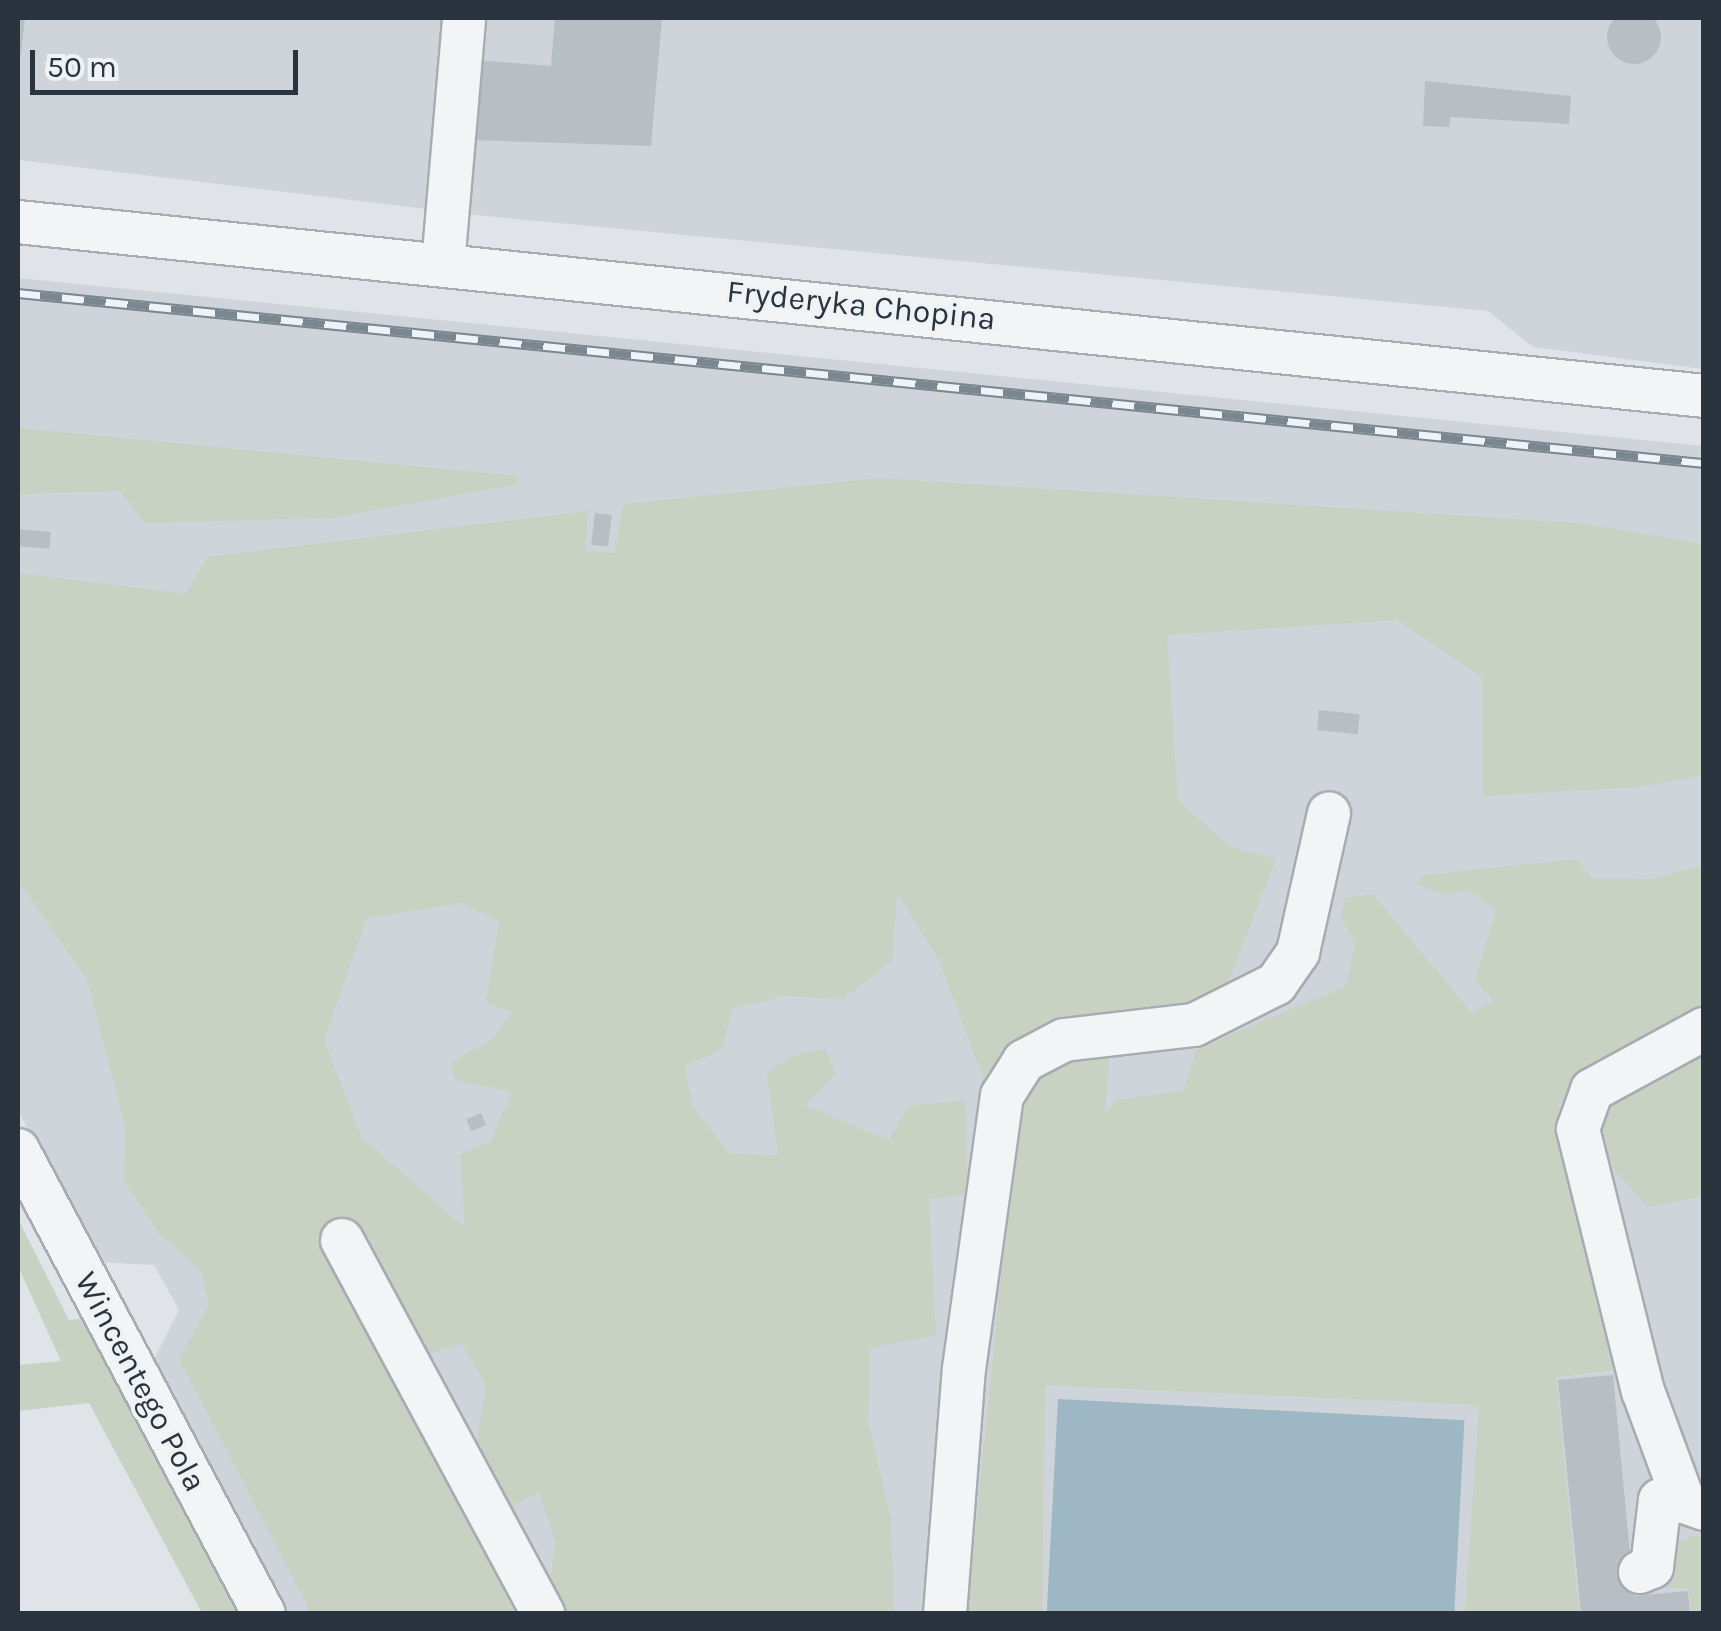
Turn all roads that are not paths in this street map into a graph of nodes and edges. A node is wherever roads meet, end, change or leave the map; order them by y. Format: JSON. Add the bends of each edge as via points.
{"nodes":[{"id":1,"x":464,"y":18,"type":"edge"},
{"id":2,"x":18,"y":222,"type":"edge"},
{"id":3,"x":443,"y":265,"type":"junction"},
{"id":4,"x":1704,"y":396,"type":"edge"},
{"id":5,"x":1329,"y":813,"type":"dead end"},
{"id":6,"x":1704,"y":1029,"type":"edge"},
{"id":7,"x":18,"y":1150,"type":"edge"},
{"id":8,"x":342,"y":1240,"type":"dead end"},
{"id":9,"x":1694,"y":1506,"type":"edge"},
{"id":10,"x":1640,"y":1572,"type":"dead end"},
{"id":11,"x":264,"y":1614,"type":"edge"},
{"id":12,"x":543,"y":1614,"type":"edge"},
{"id":13,"x":946,"y":1614,"type":"edge"}],
"edges":[{"from":1,"to":3,"type":"street"},
{"from":2,"to":3,"type":"street","name":"Fryderyka Chopina"},
{"from":3,"to":4,"type":"street","name":"Fryderyka Chopina"},
{"from":5,"to":13,"type":"street","via":[[1298,952],[1276,984],[1194,1024],[1064,1040],[1024,1061],[1002,1096],[964,1369]]},
{"from":6,"to":9,"type":"street","via":[[1592,1090],[1578,1129],[1643,1391]]},
{"from":7,"to":11,"type":"street","name":"Wincentego Pola"},
{"from":8,"to":12,"type":"street"},
{"from":9,"to":10,"type":"street","via":[[1660,1500],[1652,1567]]}]}
